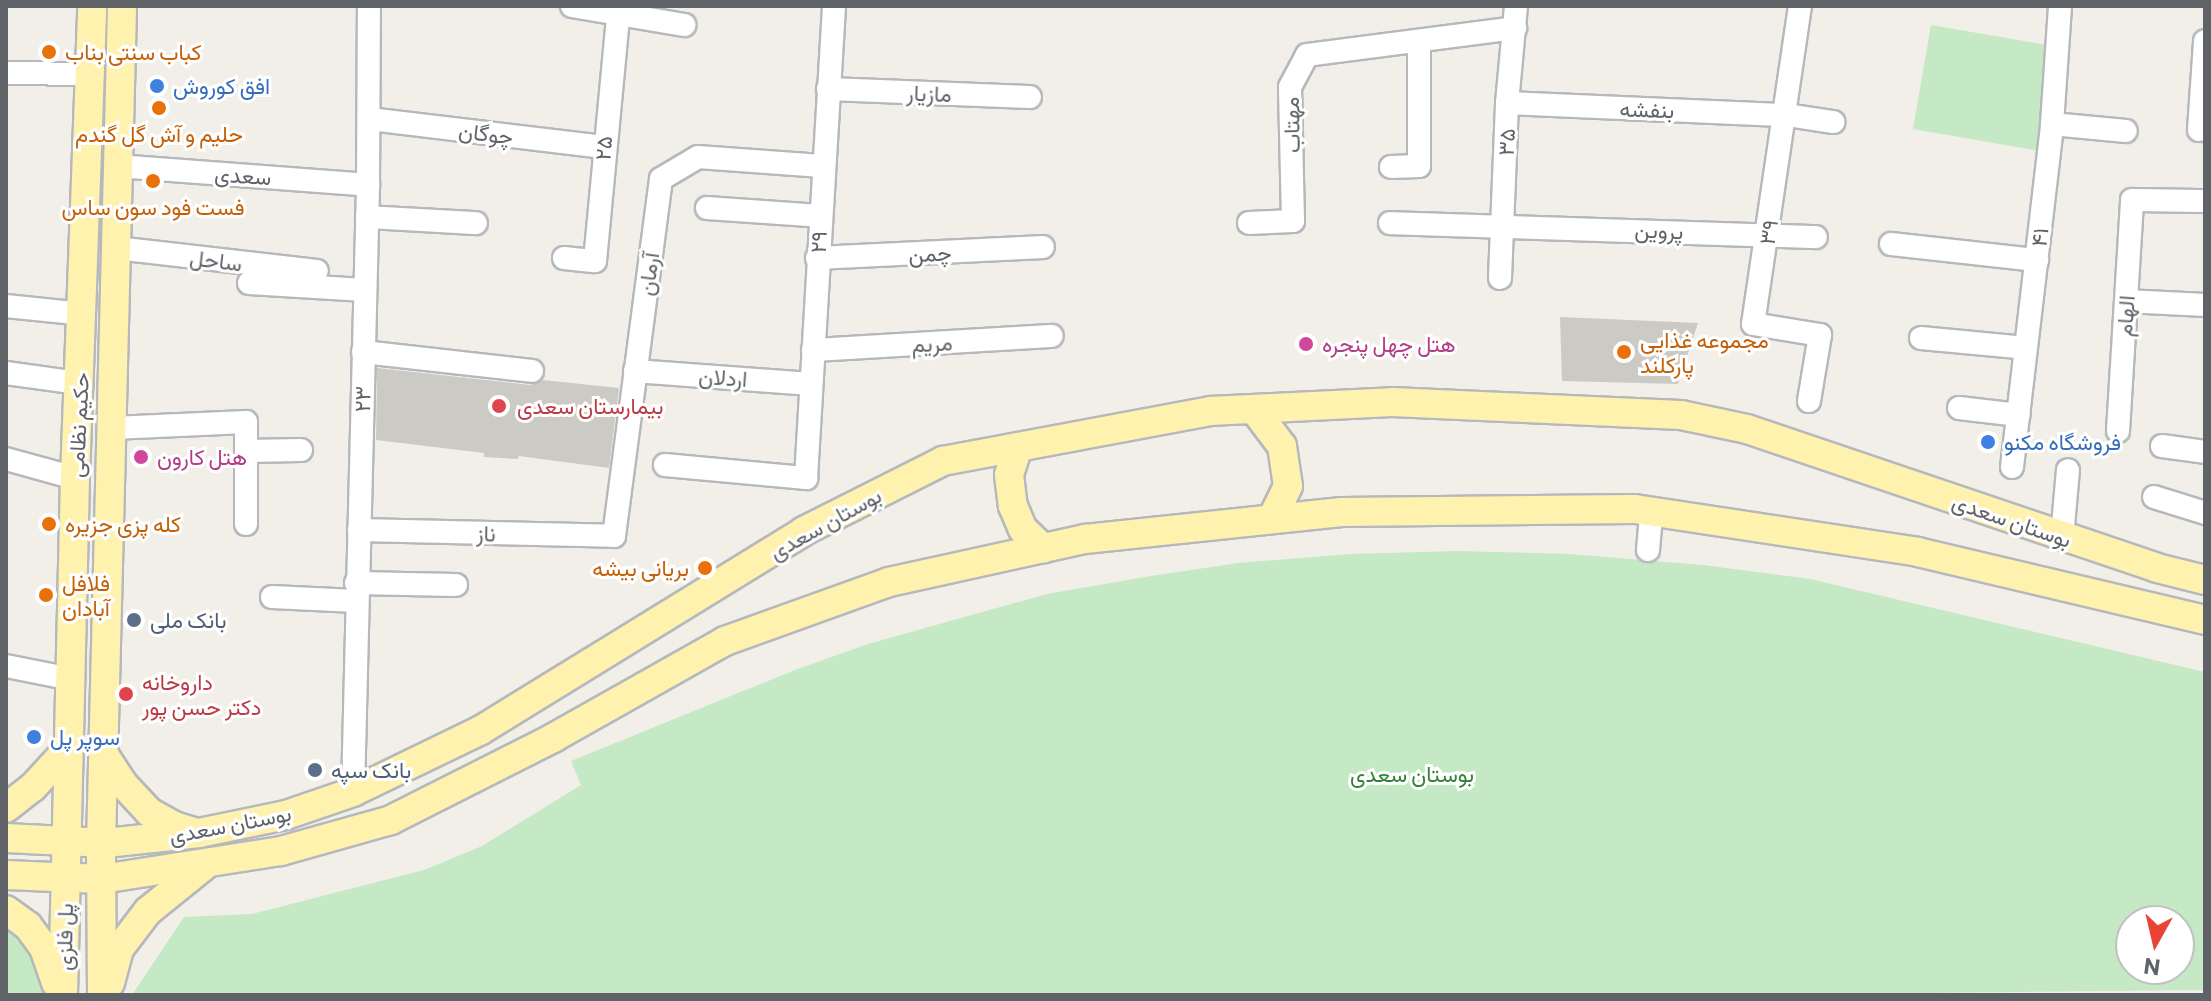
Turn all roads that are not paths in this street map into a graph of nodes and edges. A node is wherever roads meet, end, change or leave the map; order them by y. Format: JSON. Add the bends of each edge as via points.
{"nodes":[{"id":1,"x":92,"y":6,"type":"edge"},
{"id":2,"x":122,"y":6,"type":"edge"},
{"id":3,"x":369,"y":6,"type":"edge"},
{"id":4,"x":572,"y":6,"type":"edge"},
{"id":5,"x":834,"y":6,"type":"edge"},
{"id":6,"x":1800,"y":6,"type":"edge"},
{"id":7,"x":2060,"y":6,"type":"edge"},
{"id":8,"x":619,"y":10,"type":"edge"},
{"id":9,"x":1515,"y":17,"type":"edge"},
{"id":10,"x":684,"y":25,"type":"dead end"},
{"id":11,"x":1419,"y":41,"type":"junction"},
{"id":12,"x":2205,"y":41,"type":"edge"},
{"id":13,"x":6,"y":73,"type":"edge"},
{"id":14,"x":90,"y":74,"type":"junction"},
{"id":15,"x":828,"y":89,"type":"junction"},
{"id":16,"x":1030,"y":97,"type":"dead end"},
{"id":17,"x":1507,"y":103,"type":"junction"},
{"id":18,"x":1787,"y":115,"type":"junction"},
{"id":19,"x":369,"y":119,"type":"junction"},
{"id":20,"x":1833,"y":122,"type":"dead end"},
{"id":21,"x":2052,"y":124,"type":"junction"},
{"id":22,"x":2199,"y":130,"type":"dead end"},
{"id":23,"x":2126,"y":131,"type":"dead end"},
{"id":24,"x":603,"y":147,"type":"junction"},
{"id":25,"x":118,"y":166,"type":"junction"},
{"id":26,"x":822,"y":166,"type":"junction"},
{"id":27,"x":1391,"y":167,"type":"dead end"},
{"id":28,"x":368,"y":185,"type":"junction"},
{"id":29,"x":2205,"y":201,"type":"edge"},
{"id":30,"x":707,"y":208,"type":"dead end"},
{"id":31,"x":820,"y":216,"type":"junction"},
{"id":32,"x":367,"y":217,"type":"junction"},
{"id":33,"x":476,"y":223,"type":"dead end"},
{"id":34,"x":1249,"y":223,"type":"dead end"},
{"id":35,"x":1390,"y":223,"type":"dead end"},
{"id":36,"x":1502,"y":225,"type":"junction"},
{"id":37,"x":1767,"y":233,"type":"junction"},
{"id":38,"x":1816,"y":237,"type":"dead end"},
{"id":39,"x":1891,"y":244,"type":"dead end"},
{"id":40,"x":1043,"y":247,"type":"dead end"},
{"id":41,"x":116,"y":248,"type":"junction"},
{"id":42,"x":564,"y":258,"type":"dead end"},
{"id":43,"x":817,"y":258,"type":"junction"},
{"id":44,"x":2037,"y":260,"type":"junction"},
{"id":45,"x":317,"y":271,"type":"dead end"},
{"id":46,"x":1500,"y":278,"type":"dead end"},
{"id":47,"x":249,"y":283,"type":"dead end"},
{"id":48,"x":365,"y":290,"type":"junction"},
{"id":49,"x":2126,"y":301,"type":"junction"},
{"id":50,"x":2205,"y":305,"type":"edge"},
{"id":51,"x":6,"y":306,"type":"edge"},
{"id":52,"x":83,"y":314,"type":"junction"},
{"id":53,"x":1052,"y":336,"type":"dead end"},
{"id":54,"x":1921,"y":338,"type":"dead end"},
{"id":55,"x":2026,"y":348,"type":"junction"},
{"id":56,"x":813,"y":350,"type":"junction"},
{"id":57,"x":363,"y":352,"type":"junction"},
{"id":58,"x":532,"y":371,"type":"dead end"},
{"id":59,"x":635,"y":371,"type":"junction"},
{"id":60,"x":6,"y":373,"type":"edge"},
{"id":61,"x":79,"y":383,"type":"junction"},
{"id":62,"x":811,"y":384,"type":"junction"},
{"id":63,"x":1809,"y":401,"type":"dead end"},
{"id":64,"x":1959,"y":408,"type":"dead end"},
{"id":65,"x":1254,"y":409,"type":"junction"},
{"id":66,"x":2019,"y":415,"type":"junction"},
{"id":67,"x":112,"y":428,"type":"junction"},
{"id":68,"x":2118,"y":431,"type":"dead end"},
{"id":69,"x":2162,"y":446,"type":"dead end"},
{"id":70,"x":1018,"y":447,"type":"junction"},
{"id":71,"x":301,"y":450,"type":"dead end"},
{"id":72,"x":246,"y":451,"type":"junction"},
{"id":73,"x":2205,"y":452,"type":"edge"},
{"id":74,"x":6,"y":459,"type":"edge"},
{"id":75,"x":665,"y":465,"type":"dead end"},
{"id":76,"x":2012,"y":467,"type":"dead end"},
{"id":77,"x":2068,"y":470,"type":"dead end"},
{"id":78,"x":75,"y":478,"type":"junction"},
{"id":79,"x":2154,"y":497,"type":"dead end"},
{"id":80,"x":1651,"y":512,"type":"junction"},
{"id":81,"x":2205,"y":513,"type":"edge"},
{"id":82,"x":1272,"y":519,"type":"junction"},
{"id":83,"x":246,"y":524,"type":"dead end"},
{"id":84,"x":359,"y":530,"type":"junction"},
{"id":85,"x":614,"y":536,"type":"joint"},
{"id":86,"x":2062,"y":537,"type":"junction"},
{"id":87,"x":1043,"y":548,"type":"junction"},
{"id":88,"x":1645,"y":556,"type":"dead end"},
{"id":89,"x":2205,"y":580,"type":"edge"},
{"id":90,"x":456,"y":585,"type":"dead end"},
{"id":91,"x":356,"y":592,"type":"junction"},
{"id":92,"x":272,"y":597,"type":"dead end"},
{"id":93,"x":2205,"y":620,"type":"edge"},
{"id":94,"x":6,"y":666,"type":"edge"},
{"id":95,"x":71,"y":679,"type":"junction"},
{"id":96,"x":69,"y":748,"type":"junction"},
{"id":97,"x":103,"y":753,"type":"junction"},
{"id":98,"x":353,"y":792,"type":"junction"},
{"id":99,"x":6,"y":808,"type":"edge"},
{"id":100,"x":199,"y":833,"type":"junction"},
{"id":101,"x":6,"y":838,"type":"edge"},
{"id":102,"x":66,"y":844,"type":"junction"},
{"id":103,"x":101,"y":844,"type":"junction"},
{"id":104,"x":206,"y":864,"type":"junction"},
{"id":105,"x":6,"y":875,"type":"edge"},
{"id":106,"x":65,"y":879,"type":"junction"},
{"id":107,"x":102,"y":879,"type":"junction"},
{"id":108,"x":6,"y":910,"type":"edge"},
{"id":109,"x":61,"y":995,"type":"edge"},
{"id":110,"x":104,"y":995,"type":"edge"}],
"edges":[{"from":1,"to":14,"type":"main road","name":"حکیم نظامی"},
{"from":2,"to":25,"type":"main road","name":"حکیم نظامی"},
{"from":3,"to":19,"type":"street","name":"۲۳"},
{"from":4,"to":8,"type":"street"},
{"from":5,"to":15,"type":"street","name":"۲۹"},
{"from":6,"to":18,"type":"street","name":"۳۹"},
{"from":7,"to":21,"type":"street","name":"۴۱"},
{"from":8,"to":10,"type":"street"},
{"from":8,"to":24,"type":"street","name":"۲۵"},
{"from":9,"to":11,"type":"street","name":"مهتاب"},
{"from":9,"to":17,"type":"street","name":"۳۵"},
{"from":11,"to":27,"type":"street","via":[[1419,166]]},
{"from":11,"to":34,"type":"street","name":"مهتاب","via":[[1307,55],[1290,87],[1293,221]]},
{"from":12,"to":22,"type":"street"},
{"from":13,"to":14,"type":"street"},
{"from":14,"to":52,"type":"main road","name":"حکیم نظامی"},
{"from":15,"to":16,"type":"street","name":"مازیار"},
{"from":15,"to":26,"type":"street","name":"۲۹"},
{"from":17,"to":18,"type":"street","name":"بنفشه"},
{"from":17,"to":36,"type":"street","name":"۳۵"},
{"from":18,"to":20,"type":"street","name":"بنفشه"},
{"from":18,"to":37,"type":"street","name":"۳۹"},
{"from":19,"to":24,"type":"street","name":"چوگان"},
{"from":19,"to":28,"type":"street","name":"۲۳"},
{"from":21,"to":23,"type":"street"},
{"from":21,"to":44,"type":"street","name":"۴۱"},
{"from":24,"to":42,"type":"street","name":"۲۵","via":[[595,261]]},
{"from":25,"to":28,"type":"street","name":"سعدی"},
{"from":25,"to":41,"type":"main road","name":"حکیم نظامی"},
{"from":26,"to":31,"type":"street","name":"۲۹"},
{"from":26,"to":59,"type":"street","name":"آرمان","via":[[698,157],[661,179]]},
{"from":28,"to":32,"type":"street","name":"۲۳"},
{"from":29,"to":49,"type":"street","name":"الهام","via":[[2132,200]]},
{"from":30,"to":31,"type":"street"},
{"from":31,"to":43,"type":"street","name":"۲۹"},
{"from":32,"to":33,"type":"street"},
{"from":32,"to":48,"type":"street","name":"۲۳"},
{"from":35,"to":36,"type":"street","name":"پروین"},
{"from":36,"to":37,"type":"street","name":"پروین"},
{"from":36,"to":46,"type":"street","name":"۳۵"},
{"from":37,"to":38,"type":"street","name":"پروین"},
{"from":37,"to":63,"type":"street","name":"۳۹","via":[[1753,324],[1820,335]]},
{"from":39,"to":44,"type":"street"},
{"from":40,"to":43,"type":"street","name":"چمن"},
{"from":41,"to":45,"type":"street","name":"ساحل"},
{"from":41,"to":67,"type":"main road","name":"حکیم نظامی"},
{"from":43,"to":56,"type":"street","name":"۲۹"},
{"from":44,"to":55,"type":"street","name":"۴۱"},
{"from":47,"to":48,"type":"street"},
{"from":48,"to":57,"type":"street","name":"۲۳"},
{"from":49,"to":50,"type":"street"},
{"from":49,"to":68,"type":"street","name":"الهام"},
{"from":51,"to":52,"type":"street"},
{"from":52,"to":61,"type":"main road","name":"حکیم نظامی"},
{"from":53,"to":56,"type":"street","name":"مریم"},
{"from":54,"to":55,"type":"street"},
{"from":55,"to":66,"type":"street","name":"۴۱"},
{"from":56,"to":62,"type":"street","name":"۲۹"},
{"from":57,"to":58,"type":"street"},
{"from":57,"to":84,"type":"street","name":"۲۳"},
{"from":59,"to":62,"type":"street","name":"اردلان"},
{"from":59,"to":85,"type":"street","name":"آرمان"},
{"from":60,"to":61,"type":"street"},
{"from":61,"to":78,"type":"main road","name":"حکیم نظامی"},
{"from":62,"to":75,"type":"street","name":"۲۹","via":[[806,478]]},
{"from":64,"to":66,"type":"street"},
{"from":65,"to":70,"type":"main road","name":"بوستان سعدی","via":[[1210,411]]},
{"from":65,"to":82,"type":"main road","via":[[1282,446],[1288,486]]},
{"from":65,"to":86,"type":"main road","name":"بوستان سعدی","via":[[1392,402],[1681,415],[1747,429]]},
{"from":66,"to":76,"type":"street","name":"۴۱"},
{"from":67,"to":72,"type":"street","via":[[246,422]]},
{"from":67,"to":97,"type":"main road","name":"حکیم نظامی"},
{"from":69,"to":73,"type":"street"},
{"from":70,"to":87,"type":"main road","via":[[1009,475],[1013,506],[1023,529]]},
{"from":70,"to":98,"type":"main road","name":"بوستان سعدی","via":[[943,461],[804,531],[481,730]]},
{"from":71,"to":72,"type":"street"},
{"from":72,"to":83,"type":"street"},
{"from":74,"to":78,"type":"street"},
{"from":77,"to":86,"type":"street"},
{"from":78,"to":95,"type":"main road","name":"حکیم نظامی"},
{"from":79,"to":81,"type":"street"},
{"from":80,"to":82,"type":"main road","name":"بوستان سعدی","via":[[1342,512]]},
{"from":80,"to":88,"type":"street"},
{"from":80,"to":93,"type":"main road","name":"بوستان سعدی","via":[[1918,552]]},
{"from":82,"to":87,"type":"main road","name":"بوستان سعدی"},
{"from":84,"to":85,"type":"street","name":"ناز"},
{"from":84,"to":91,"type":"street","name":"۲۳"},
{"from":86,"to":89,"type":"main road","name":"بوستان سعدی"},
{"from":87,"to":104,"type":"main road","name":"بوستان سعدی","via":[[889,582],[725,641],[553,738],[391,820],[281,851]]},
{"from":90,"to":91,"type":"street"},
{"from":91,"to":92,"type":"street"},
{"from":91,"to":98,"type":"street","name":"۲۳"},
{"from":94,"to":95,"type":"street"},
{"from":95,"to":96,"type":"main road","name":"حکیم نظامی"},
{"from":96,"to":99,"type":"main road"},
{"from":96,"to":102,"type":"main road","name":"حکیم نظامی"},
{"from":97,"to":100,"type":"main road","via":[[149,812]]},
{"from":97,"to":103,"type":"main road","name":"حکیم نظامی"},
{"from":98,"to":100,"type":"main road","name":"بوستان سعدی","via":[[286,815]]},
{"from":100,"to":103,"type":"main road","name":"بوستان سعدی"},
{"from":101,"to":102,"type":"main road","name":"بوستان سعدی"},
{"from":102,"to":103,"type":"main road","name":"بوستان سعدی"},
{"from":102,"to":106,"type":"main road","name":"پل فلزی"},
{"from":103,"to":107,"type":"main road","name":"پل فلزی"},
{"from":104,"to":107,"type":"main road","name":"بوستان سعدی"},
{"from":104,"to":110,"type":"main road","via":[[141,920],[119,949]]},
{"from":105,"to":106,"type":"main road","name":"بوستان سعدی"},
{"from":106,"to":107,"type":"main road","name":"بوستان سعدی"},
{"from":106,"to":109,"type":"main road","name":"پل فلزی"},
{"from":107,"to":110,"type":"main road","name":"پل فلزی"},
{"from":108,"to":109,"type":"main road","via":[[28,926],[44,948]]}]}
